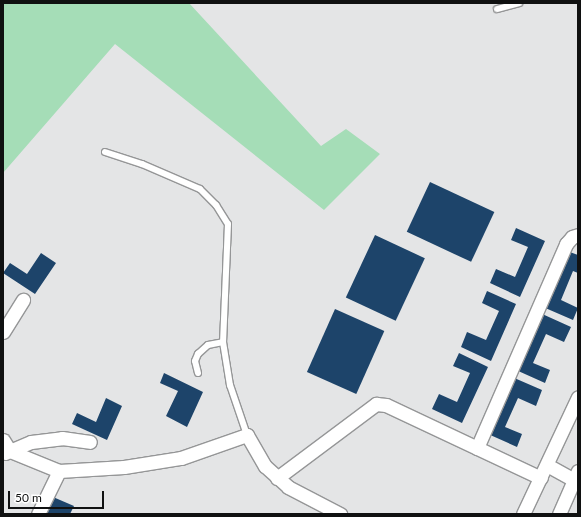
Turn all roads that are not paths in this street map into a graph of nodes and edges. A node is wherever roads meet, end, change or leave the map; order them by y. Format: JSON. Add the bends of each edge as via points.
{"nodes":[{"id":1,"x":519,"y":3,"type":"edge"},
{"id":2,"x":497,"y":9,"type":"dead end"},
{"id":3,"x":105,"y":152,"type":"dead end"},
{"id":4,"x":578,"y":235,"type":"edge"},
{"id":5,"x":23,"y":300,"type":"dead end"},
{"id":6,"x":3,"y":332,"type":"edge"},
{"id":7,"x":223,"y":342,"type":"junction"},
{"id":8,"x":198,"y":373,"type":"dead end"},
{"id":9,"x":578,"y":396,"type":"edge"},
{"id":10,"x":246,"y":435,"type":"junction"},
{"id":11,"x":90,"y":442,"type":"dead end"},
{"id":12,"x":5,"y":448,"type":"edge"},
{"id":13,"x":476,"y":448,"type":"junction"},
{"id":14,"x":547,"y":465,"type":"junction"},
{"id":15,"x":59,"y":471,"type":"junction"},
{"id":16,"x":576,"y":476,"type":"edge"},
{"id":17,"x":278,"y":478,"type":"junction"},
{"id":18,"x":541,"y":478,"type":"junction"},
{"id":19,"x":38,"y":514,"type":"edge"},
{"id":20,"x":340,"y":514,"type":"edge"},
{"id":21,"x":523,"y":514,"type":"edge"},
{"id":22,"x":559,"y":514,"type":"edge"}],
"edges":[{"from":1,"to":2,"type":"lane"},
{"from":3,"to":7,"type":"lane","via":[[200,188],[216,205],[228,224]]},
{"from":4,"to":13,"type":"street","via":[[566,244]]},
{"from":5,"to":6,"type":"street"},
{"from":7,"to":8,"type":"lane","via":[[208,346],[198,354],[195,361]]},
{"from":7,"to":10,"type":"lane","via":[[230,385]]},
{"from":9,"to":14,"type":"street"},
{"from":10,"to":15,"type":"street","via":[[181,458],[124,467]]},
{"from":10,"to":17,"type":"street","via":[[266,466]]},
{"from":11,"to":12,"type":"street","via":[[62,438]]},
{"from":12,"to":15,"type":"street"},
{"from":13,"to":17,"type":"street","via":[[386,405],[376,404]]},
{"from":13,"to":18,"type":"street"},
{"from":14,"to":16,"type":"street"},
{"from":14,"to":18,"type":"street"},
{"from":15,"to":19,"type":"street"},
{"from":16,"to":22,"type":"street"},
{"from":17,"to":20,"type":"street","via":[[288,487]]},
{"from":18,"to":21,"type":"street"}]}
